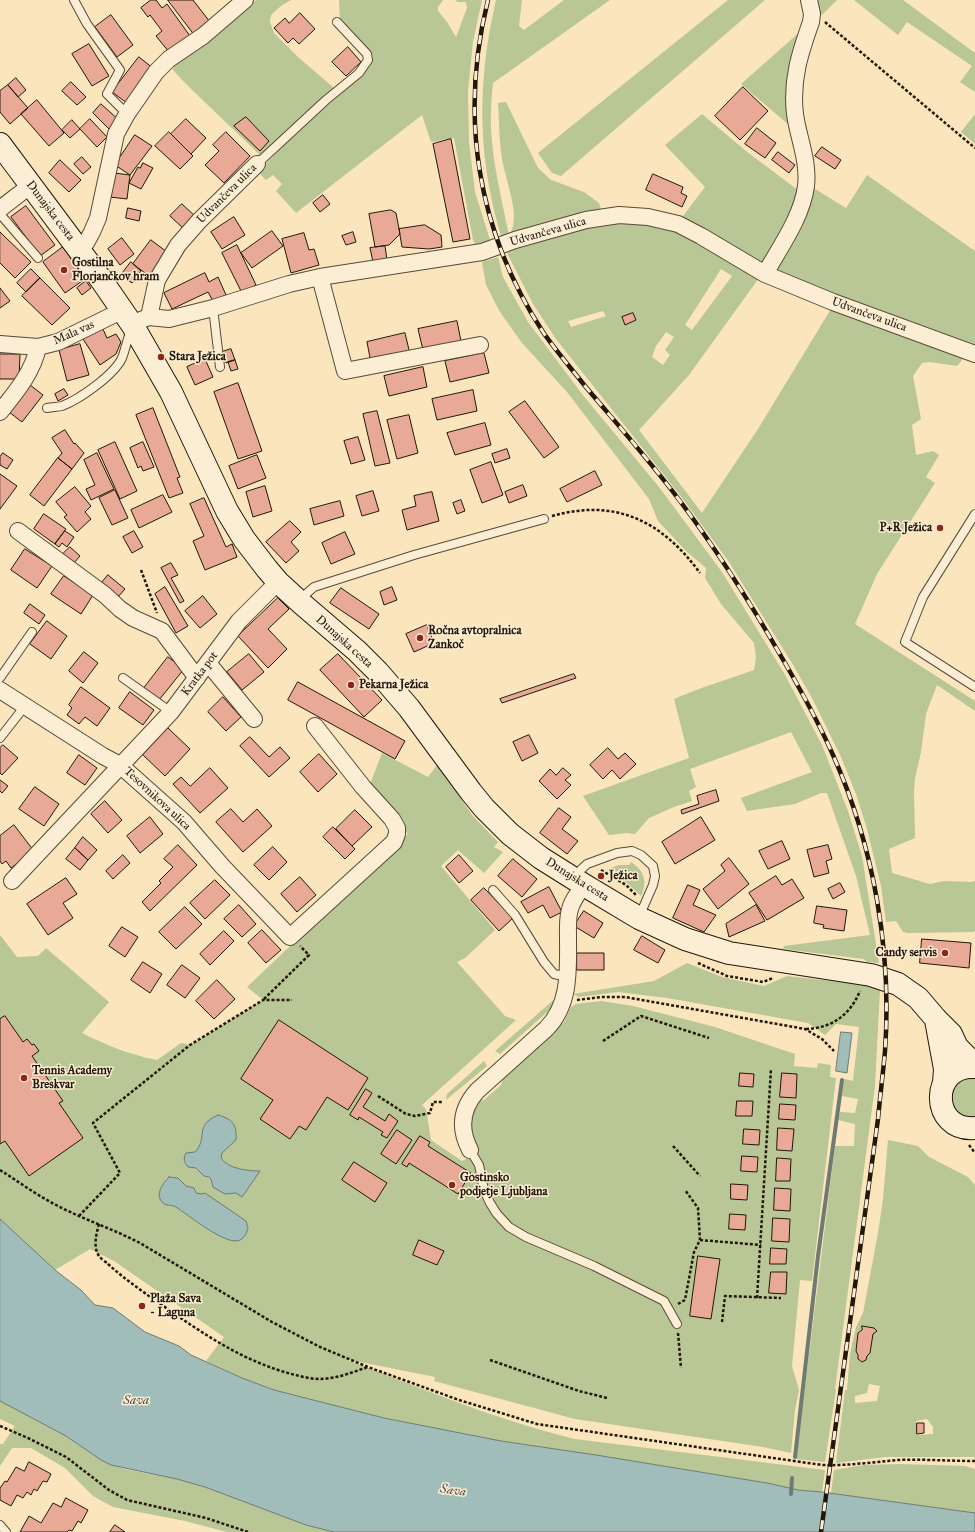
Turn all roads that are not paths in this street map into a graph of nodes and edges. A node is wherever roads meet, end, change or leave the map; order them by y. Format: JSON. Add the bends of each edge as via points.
{"nodes":[{"id":1,"x":74,"y":0,"type":"edge"},
{"id":2,"x":245,"y":0,"type":"edge"},
{"id":3,"x":811,"y":7,"type":"edge"},
{"id":4,"x":337,"y":22,"type":"dead end"},
{"id":5,"x":127,"y":114,"type":"junction"},
{"id":6,"x":0,"y":144,"type":"edge"},
{"id":7,"x":257,"y":164,"type":"joint"},
{"id":8,"x":31,"y":185,"type":"junction"},
{"id":9,"x":0,"y":209,"type":"edge"},
{"id":10,"x":0,"y":214,"type":"edge"},
{"id":11,"x":77,"y":248,"type":"junction"},
{"id":12,"x":38,"y":258,"type":"dead end"},
{"id":13,"x":765,"y":274,"type":"junction"},
{"id":14,"x":320,"y":277,"type":"junction"},
{"id":15,"x":213,"y":308,"type":"junction"},
{"id":16,"x":135,"y":318,"type":"junction"},
{"id":17,"x":0,"y":344,"type":"edge"},
{"id":18,"x":480,"y":345,"type":"dead end"},
{"id":19,"x":38,"y":347,"type":"junction"},
{"id":20,"x":975,"y":354,"type":"edge"},
{"id":21,"x":220,"y":367,"type":"dead end"},
{"id":22,"x":47,"y":408,"type":"dead end"},
{"id":23,"x":0,"y":412,"type":"edge"},
{"id":24,"x":975,"y":514,"type":"edge"},
{"id":25,"x":544,"y":518,"type":"road end"},
{"id":26,"x":18,"y":531,"type":"dead end"},
{"id":27,"x":278,"y":582,"type":"junction"},
{"id":28,"x":301,"y":604,"type":"junction"},
{"id":29,"x":32,"y":632,"type":"dead end"},
{"id":30,"x":208,"y":663,"type":"junction"},
{"id":31,"x":0,"y":678,"type":"edge"},
{"id":32,"x":123,"y":678,"type":"dead end"},
{"id":33,"x":197,"y":678,"type":"junction"},
{"id":34,"x":975,"y":687,"type":"edge"},
{"id":35,"x":0,"y":690,"type":"edge"},
{"id":36,"x":25,"y":706,"type":"junction"},
{"id":37,"x":171,"y":712,"type":"junction"},
{"id":38,"x":254,"y":719,"type":"dead end"},
{"id":39,"x":315,"y":726,"type":"dead end"},
{"id":40,"x":0,"y":738,"type":"edge"},
{"id":41,"x":120,"y":765,"type":"junction"},
{"id":42,"x":12,"y":881,"type":"dead end"},
{"id":43,"x":578,"y":882,"type":"junction"},
{"id":44,"x":493,"y":890,"type":"dead end"},
{"id":45,"x":639,"y":908,"type":"junction"},
{"id":46,"x":568,"y":977,"type":"junction"},
{"id":47,"x":936,"y":1019,"type":"junction"},
{"id":48,"x":975,"y":1066,"type":"edge"},
{"id":49,"x":944,"y":1083,"type":"junction"},
{"id":50,"x":974,"y":1142,"type":"edge"},
{"id":51,"x":470,"y":1150,"type":"joint"},
{"id":52,"x":677,"y":1324,"type":"road end"},
{"id":53,"x":0,"y":1525,"type":"edge"},
{"id":54,"x":6,"y":1532,"type":"edge"}],
"edges":[{"from":1,"to":5,"type":"lane","via":[[87,24],[120,70],[107,94]]},
{"from":2,"to":5,"type":"street","via":[[203,36],[169,59],[156,72]]},
{"from":3,"to":13,"type":"street","via":[[794,84],[795,114],[806,167],[806,186],[794,221]]},
{"from":4,"to":7,"type":"lane","name":"Udvančeva ulica","via":[[367,54],[365,66]]},
{"from":5,"to":11,"type":"street","via":[[116,134],[98,218],[86,243]]},
{"from":6,"to":8,"type":"main road","name":"Dunajska cesta"},
{"from":7,"to":16,"type":"street","name":"Udvančeva ulica","via":[[178,245]]},
{"from":8,"to":9,"type":"street"},
{"from":8,"to":11,"type":"main road","name":"Dunajska cesta"},
{"from":10,"to":12,"type":"lane"},
{"from":11,"to":16,"type":"main road","name":"Dunajska cesta"},
{"from":13,"to":14,"type":"street","name":"Udvančeva ulica","via":[[678,224],[648,217],[619,215],[586,220],[470,254]]},
{"from":13,"to":20,"type":"street","name":"Udvančeva ulica"},
{"from":14,"to":15,"type":"street","name":"Udvančeva ulica"},
{"from":14,"to":18,"type":"street","via":[[345,371]]},
{"from":15,"to":16,"type":"street","name":"Udvančeva ulica","via":[[169,319]]},
{"from":15,"to":21,"type":"lane"},
{"from":16,"to":19,"type":"street","name":"Mala vas","via":[[113,315],[58,342]]},
{"from":16,"to":22,"type":"lane","via":[[122,358],[113,371],[68,403]]},
{"from":16,"to":27,"type":"main road","name":"Dunajska cesta","via":[[227,511],[244,539]]},
{"from":17,"to":19,"type":"street","name":"Mala vas"},
{"from":19,"to":23,"type":"street","via":[[35,360],[22,383]]},
{"from":24,"to":34,"type":"lane","via":[[923,597],[905,642]]},
{"from":25,"to":28,"type":"lane","via":[[314,587],[306,594]]},
{"from":26,"to":33,"type":"street","via":[[105,595],[120,609],[162,631]]},
{"from":27,"to":28,"type":"main road","name":"Dunajska cesta"},
{"from":27,"to":30,"type":"street","name":"Kratka pot","via":[[239,621]]},
{"from":28,"to":43,"type":"main road","name":"Dunajska cesta","via":[[344,639],[378,672],[495,819],[530,850]]},
{"from":29,"to":31,"type":"lane"},
{"from":30,"to":33,"type":"street","name":"Kratka pot"},
{"from":30,"to":38,"type":"street"},
{"from":32,"to":37,"type":"lane"},
{"from":33,"to":37,"type":"street","name":"Kratka pot"},
{"from":35,"to":36,"type":"street","name":"Tesovnikova ulica"},
{"from":36,"to":40,"type":"lane"},
{"from":36,"to":41,"type":"street","name":"Tesovnikova ulica"},
{"from":37,"to":41,"type":"street","name":"Kratka pot"},
{"from":39,"to":41,"type":"street","name":"Tesovnikova ulica","via":[[392,819],[397,834],[394,842],[290,937],[184,822]]},
{"from":41,"to":42,"type":"street","name":"Kratka pot"},
{"from":43,"to":45,"type":"main road","name":"Dunajska cesta"},
{"from":43,"to":45,"type":"lane","via":[[588,864],[617,853],[632,851],[653,866],[655,876],[653,886]]},
{"from":43,"to":46,"type":"street","via":[[569,913]]},
{"from":44,"to":46,"type":"lane","via":[[515,915],[554,974]]},
{"from":45,"to":47,"type":"main road","name":"Dunajska cesta","via":[[669,933],[715,949],[885,979],[914,994]]},
{"from":46,"to":51,"type":"street","via":[[561,1010],[550,1025],[476,1091],[469,1101],[463,1126]]},
{"from":47,"to":48,"type":"main road","name":"Dunajska cesta"},
{"from":47,"to":49,"type":"main road","via":[[945,1069]]},
{"from":48,"to":49,"type":"main road","name":"Dunajska cesta","via":[[958,1070]]},
{"from":49,"to":50,"type":"main road","via":[[940,1099],[944,1112]]},
{"from":51,"to":52,"type":"lane","via":[[479,1164],[484,1190],[490,1203],[509,1227],[664,1301]]},
{"from":53,"to":54,"type":"lane"}]}
